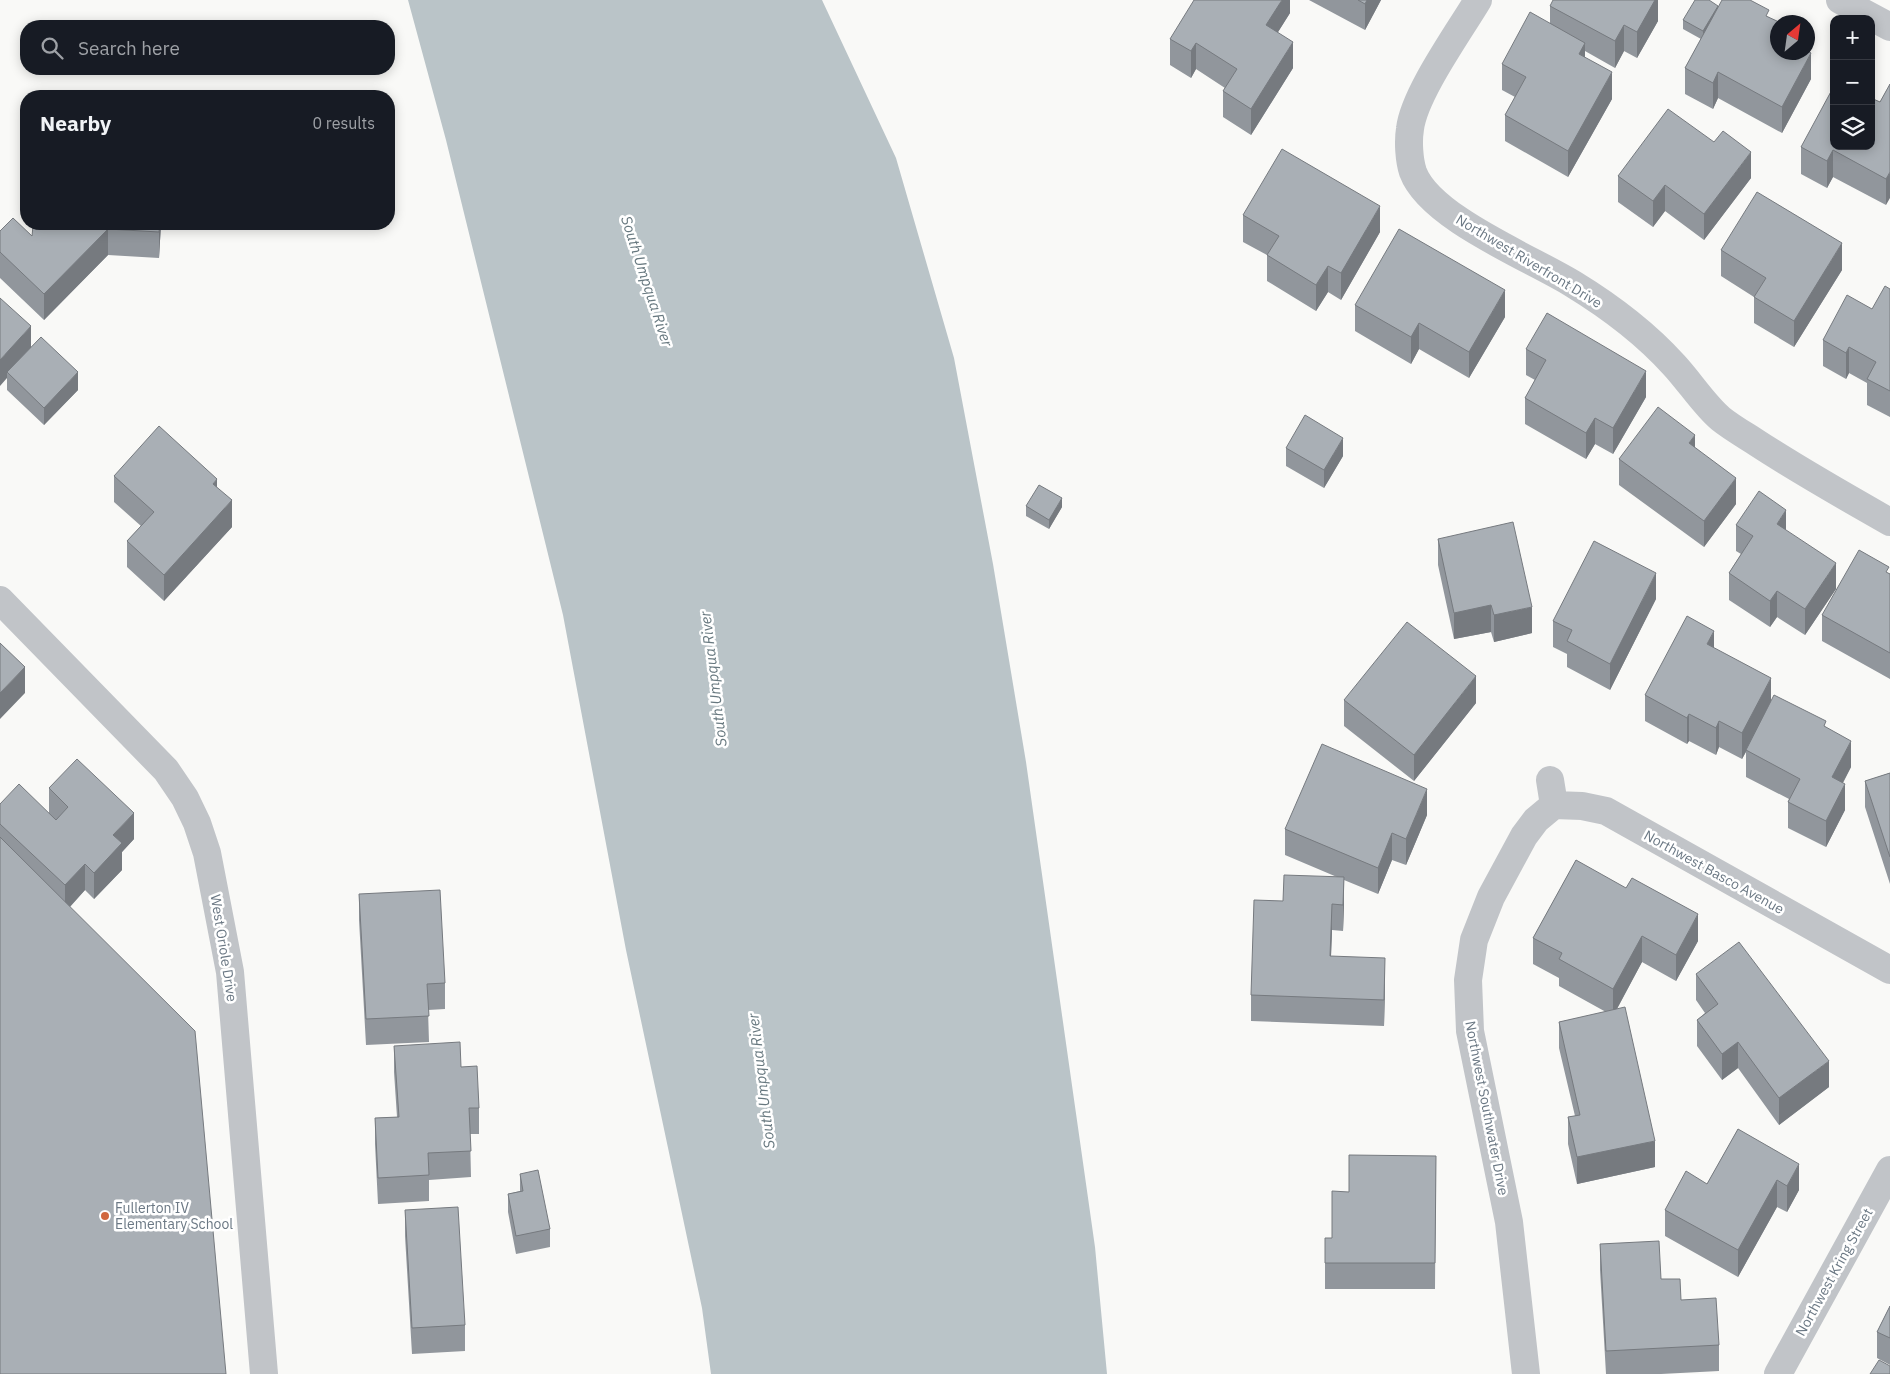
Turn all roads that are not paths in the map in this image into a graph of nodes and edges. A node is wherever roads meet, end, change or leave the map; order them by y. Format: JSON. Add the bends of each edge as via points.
{"nodes":[{"id":1,"x":1478,"y":0,"type":"edge"},
{"id":2,"x":1840,"y":0,"type":"edge"},
{"id":3,"x":1890,"y":27,"type":"edge"},
{"id":4,"x":1890,"y":522,"type":"edge"},
{"id":5,"x":0,"y":600,"type":"edge"},
{"id":6,"x":1552,"y":792,"type":"joint"},
{"id":7,"x":1890,"y":970,"type":"edge"},
{"id":8,"x":1890,"y":1170,"type":"edge"},
{"id":9,"x":264,"y":1374,"type":"edge"},
{"id":10,"x":1526,"y":1374,"type":"edge"},
{"id":11,"x":1778,"y":1374,"type":"edge"}],
"edges":[{"from":1,"to":4,"type":"street","name":"Northwest Riverfront Drive","via":[[1418,102],[1410,128],[1413,172],[1425,191],[1463,224],[1573,284],[1628,323],[1667,358],[1720,418],[1778,457]]},
{"from":2,"to":3,"type":"street"},
{"from":5,"to":9,"type":"street","name":"West Oriole Drive","via":[[166,770],[197,823],[207,853],[230,972]]},
{"from":6,"to":7,"type":"street","name":"Northwest Basco Avenue","via":[[1582,806],[1606,811]]},
{"from":6,"to":10,"type":"street","name":"Northwest Southwater Drive","via":[[1491,897],[1474,940],[1468,980],[1470,1031],[1509,1222]]},
{"from":8,"to":11,"type":"street","name":"Northwest Kring Street"}]}
